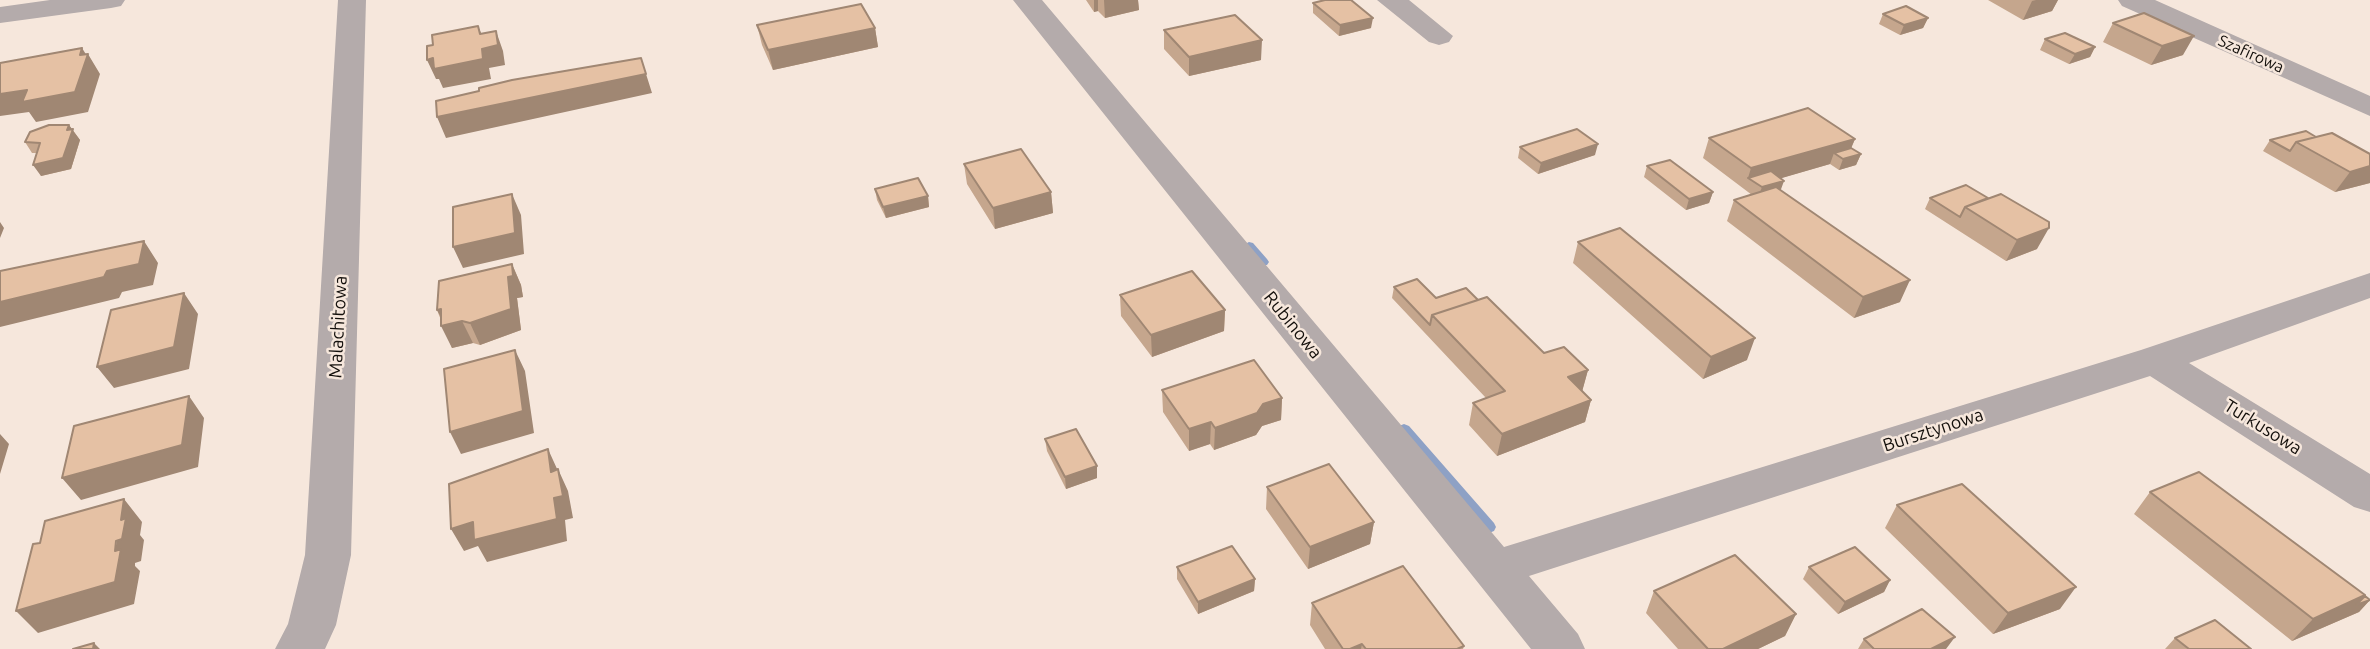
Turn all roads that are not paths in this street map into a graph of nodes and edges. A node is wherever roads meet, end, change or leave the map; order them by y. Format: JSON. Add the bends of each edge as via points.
{"nodes":[{"id":1,"x":111,"y":0,"type":"edge"},
{"id":2,"x":352,"y":0,"type":"edge"},
{"id":3,"x":1027,"y":0,"type":"edge"},
{"id":4,"x":1391,"y":0,"type":"edge"},
{"id":5,"x":2132,"y":0,"type":"edge"},
{"id":6,"x":0,"y":15,"type":"edge"},
{"id":7,"x":1439,"y":36,"type":"dead end"},
{"id":8,"x":2370,"y":107,"type":"edge"},
{"id":9,"x":2370,"y":285,"type":"edge"},
{"id":10,"x":2155,"y":360,"type":"junction"},
{"id":11,"x":2370,"y":495,"type":"edge"},
{"id":12,"x":1494,"y":569,"type":"junction"},
{"id":13,"x":300,"y":649,"type":"edge"},
{"id":14,"x":1560,"y":649,"type":"edge"}],
"edges":[{"from":1,"to":6,"type":"street"},
{"from":2,"to":13,"type":"street","name":"Malachitowa","via":[[328,555],[312,625]]},
{"from":3,"to":12,"type":"street","name":"Rubinowa"},
{"from":4,"to":7,"type":"street"},
{"from":5,"to":8,"type":"street","name":"Szafirowa"},
{"from":9,"to":10,"type":"street","name":"Bursztynowa"},
{"from":10,"to":11,"type":"street","name":"Turkusowa"},
{"from":10,"to":12,"type":"street","name":"Bursztynowa"},
{"from":12,"to":14,"type":"street","name":"Rubinowa"}]}
